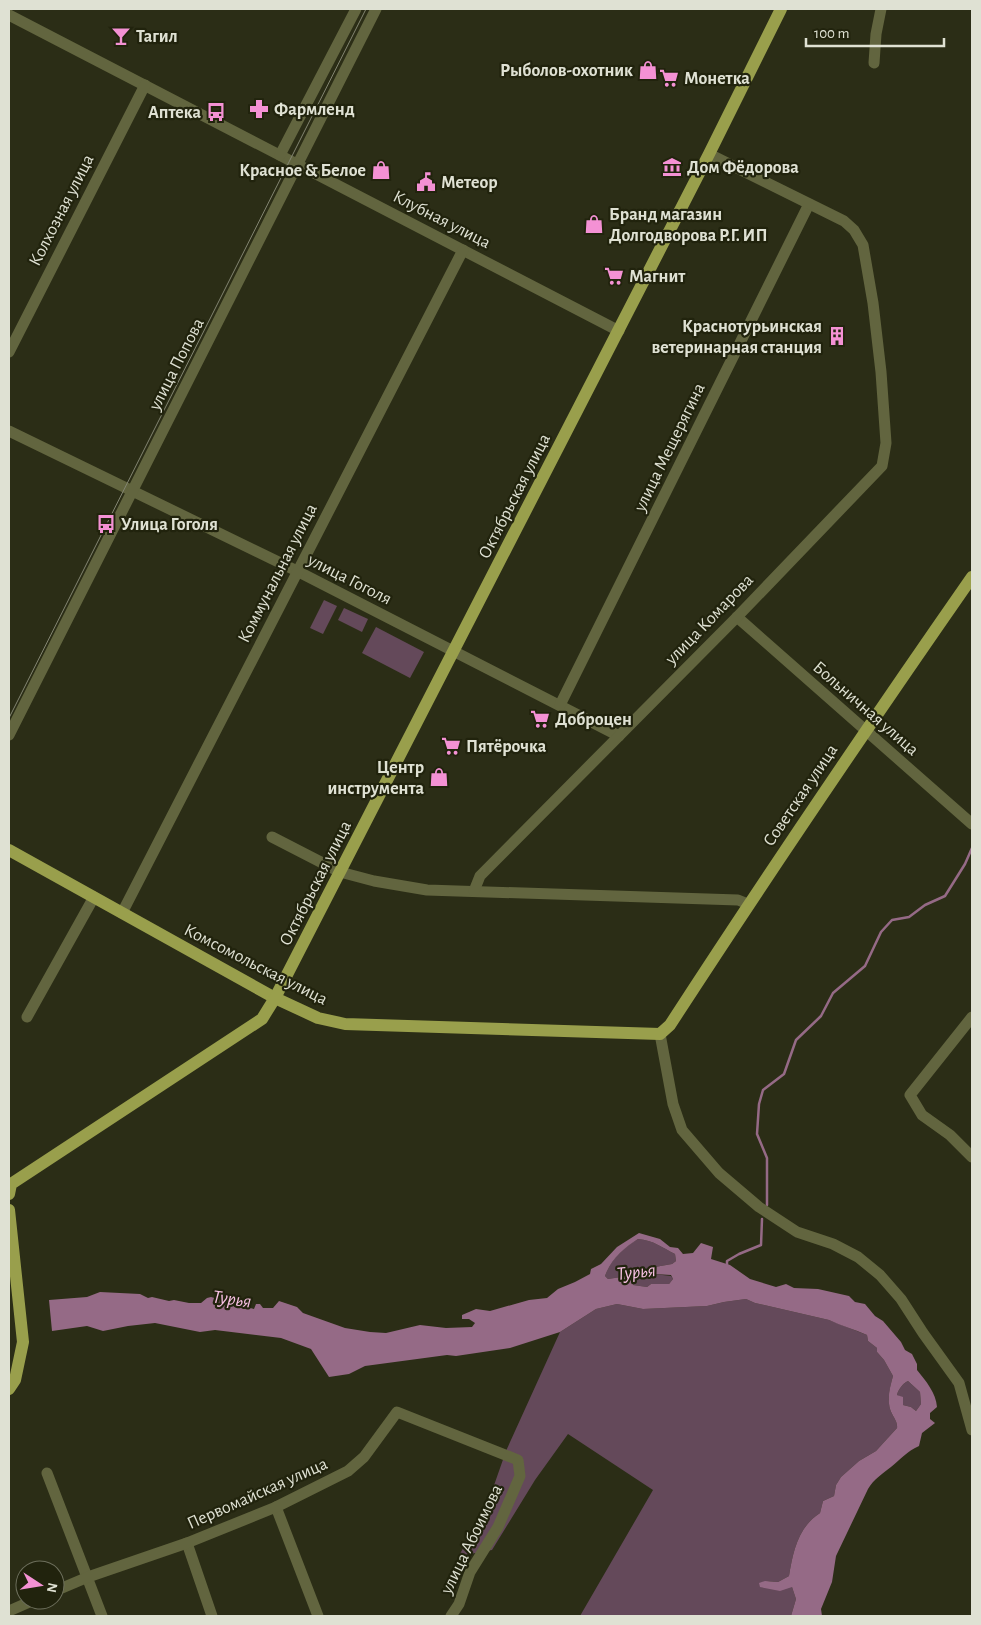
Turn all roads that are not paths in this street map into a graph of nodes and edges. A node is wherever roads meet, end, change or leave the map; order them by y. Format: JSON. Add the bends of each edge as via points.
{"nodes":[{"id":1,"x":356,"y":9,"type":"edge"},
{"id":2,"x":376,"y":9,"type":"edge"},
{"id":3,"x":781,"y":9,"type":"edge"},
{"id":4,"x":881,"y":9,"type":"edge"},
{"id":5,"x":9,"y":14,"type":"edge"},
{"id":6,"x":874,"y":63,"type":"dead end"},
{"id":7,"x":145,"y":85,"type":"junction"},
{"id":8,"x":709,"y":154,"type":"junction"},
{"id":9,"x":280,"y":155,"type":"junction"},
{"id":10,"x":296,"y":164,"type":"junction"},
{"id":11,"x":809,"y":204,"type":"junction"},
{"id":12,"x":462,"y":250,"type":"junction"},
{"id":13,"x":618,"y":331,"type":"junction"},
{"id":14,"x":9,"y":352,"type":"edge"},
{"id":15,"x":9,"y":431,"type":"edge"},
{"id":16,"x":132,"y":491,"type":"junction"},
{"id":17,"x":297,"y":571,"type":"junction"},
{"id":18,"x":972,"y":577,"type":"edge"},
{"id":19,"x":737,"y":617,"type":"junction"},
{"id":20,"x":454,"y":651,"type":"junction"},
{"id":21,"x":560,"y":705,"type":"junction"},
{"id":22,"x":866,"y":730,"type":"junction"},
{"id":23,"x":9,"y":735,"type":"edge"},
{"id":24,"x":619,"y":736,"type":"junction"},
{"id":25,"x":972,"y":824,"type":"edge"},
{"id":26,"x":272,"y":837,"type":"dead end"},
{"id":27,"x":9,"y":850,"type":"edge"},
{"id":28,"x":340,"y":872,"type":"junction"},
{"id":29,"x":474,"y":891,"type":"junction"},
{"id":30,"x":94,"y":897,"type":"junction"},
{"id":31,"x":748,"y":904,"type":"junction"},
{"id":32,"x":122,"y":913,"type":"junction"},
{"id":33,"x":275,"y":998,"type":"junction"},
{"id":34,"x":27,"y":1016,"type":"dead end"},
{"id":35,"x":972,"y":1018,"type":"edge"},
{"id":36,"x":660,"y":1034,"type":"junction"},
{"id":37,"x":972,"y":1157,"type":"edge"},
{"id":38,"x":10,"y":1187,"type":"edge"},
{"id":39,"x":9,"y":1210,"type":"edge"},
{"id":40,"x":9,"y":1389,"type":"edge"},
{"id":41,"x":972,"y":1430,"type":"edge"},
{"id":42,"x":47,"y":1473,"type":"dead end"},
{"id":43,"x":520,"y":1476,"type":"joint"},
{"id":44,"x":276,"y":1507,"type":"junction"},
{"id":45,"x":187,"y":1543,"type":"junction"},
{"id":46,"x":88,"y":1577,"type":"junction"},
{"id":47,"x":65,"y":1587,"type":"edge"},
{"id":48,"x":102,"y":1616,"type":"edge"},
{"id":49,"x":212,"y":1616,"type":"edge"},
{"id":50,"x":318,"y":1616,"type":"edge"},
{"id":51,"x":451,"y":1616,"type":"edge"}],
"edges":[{"from":1,"to":9,"type":"street"},
{"from":2,"to":10,"type":"street","name":"улица Попова"},
{"from":3,"to":8,"type":"main road","name":"Октябрьская улица"},
{"from":4,"to":6,"type":"street"},
{"from":5,"to":7,"type":"street","name":"Клубная улица"},
{"from":7,"to":9,"type":"street","name":"Клубная улица"},
{"from":7,"to":14,"type":"street","name":"Колхозная улица"},
{"from":8,"to":11,"type":"street","name":"улица Комарова"},
{"from":8,"to":13,"type":"main road","name":"Октябрьская улица"},
{"from":9,"to":10,"type":"street","name":"Клубная улица"},
{"from":10,"to":12,"type":"street","name":"Клубная улица"},
{"from":10,"to":16,"type":"street","name":"улица Попова"},
{"from":11,"to":19,"type":"street","name":"улица Комарова","via":[[844,222],[854,230],[863,245],[881,372],[886,443],[882,466]]},
{"from":11,"to":21,"type":"street","name":"улица Мещерягина"},
{"from":12,"to":13,"type":"street","name":"Клубная улица"},
{"from":12,"to":17,"type":"street","name":"Коммунальная улица"},
{"from":13,"to":20,"type":"main road","name":"Октябрьская улица"},
{"from":15,"to":16,"type":"street","name":"улица Гоголя"},
{"from":16,"to":17,"type":"street","name":"улица Гоголя"},
{"from":16,"to":23,"type":"street","name":"улица Попова"},
{"from":17,"to":20,"type":"street","name":"улица Гоголя"},
{"from":17,"to":32,"type":"street","name":"Коммунальная улица"},
{"from":18,"to":22,"type":"main road","name":"Советская улица"},
{"from":19,"to":22,"type":"street","name":"Больничная улица"},
{"from":19,"to":24,"type":"street","name":"улица Комарова"},
{"from":20,"to":21,"type":"street","name":"улица Гоголя"},
{"from":20,"to":28,"type":"main road","name":"Октябрьская улица"},
{"from":21,"to":24,"type":"street","name":"улица Гоголя"},
{"from":22,"to":25,"type":"street","name":"Больничная улица"},
{"from":22,"to":31,"type":"main road","name":"Советская улица"},
{"from":24,"to":29,"type":"street","name":"улица Комарова","via":[[480,876]]},
{"from":26,"to":28,"type":"street"},
{"from":27,"to":30,"type":"main road","name":"Комсомольская улица"},
{"from":28,"to":29,"type":"street","via":[[427,890]]},
{"from":28,"to":33,"type":"main road","name":"Октябрьская улица"},
{"from":29,"to":31,"type":"street","via":[[738,900]]},
{"from":30,"to":32,"type":"main road","name":"Комсомольская улица"},
{"from":30,"to":34,"type":"street"},
{"from":31,"to":36,"type":"main road","name":"Советская улица","via":[[670,1025]]},
{"from":32,"to":33,"type":"main road","name":"Комсомольская улица"},
{"from":33,"to":36,"type":"main road","name":"Комсомольская улица","via":[[318,1018],[345,1024]]},
{"from":33,"to":38,"type":"main road","name":"Октябрьская улица","via":[[262,1019]]},
{"from":35,"to":37,"type":"street","via":[[910,1095],[922,1115],[950,1135]]},
{"from":36,"to":41,"type":"street","via":[[682,1130],[719,1174],[759,1207],[797,1232],[833,1244],[858,1257],[880,1275],[901,1299],[959,1384]]},
{"from":39,"to":40,"type":"main road","via":[[23,1342],[16,1380]]},
{"from":42,"to":46,"type":"street"},
{"from":43,"to":44,"type":"street","name":"Первомайская улица","via":[[518,1460],[397,1412],[364,1456],[348,1471]]},
{"from":43,"to":51,"type":"street","name":"улица Абоимова","via":[[498,1527],[470,1572],[459,1604]]},
{"from":44,"to":45,"type":"street","name":"Первомайская улица"},
{"from":44,"to":50,"type":"street"},
{"from":45,"to":46,"type":"street","name":"Первомайская улица"},
{"from":45,"to":49,"type":"street"},
{"from":46,"to":47,"type":"street","name":"Первомайская улица"},
{"from":46,"to":48,"type":"street"}]}
